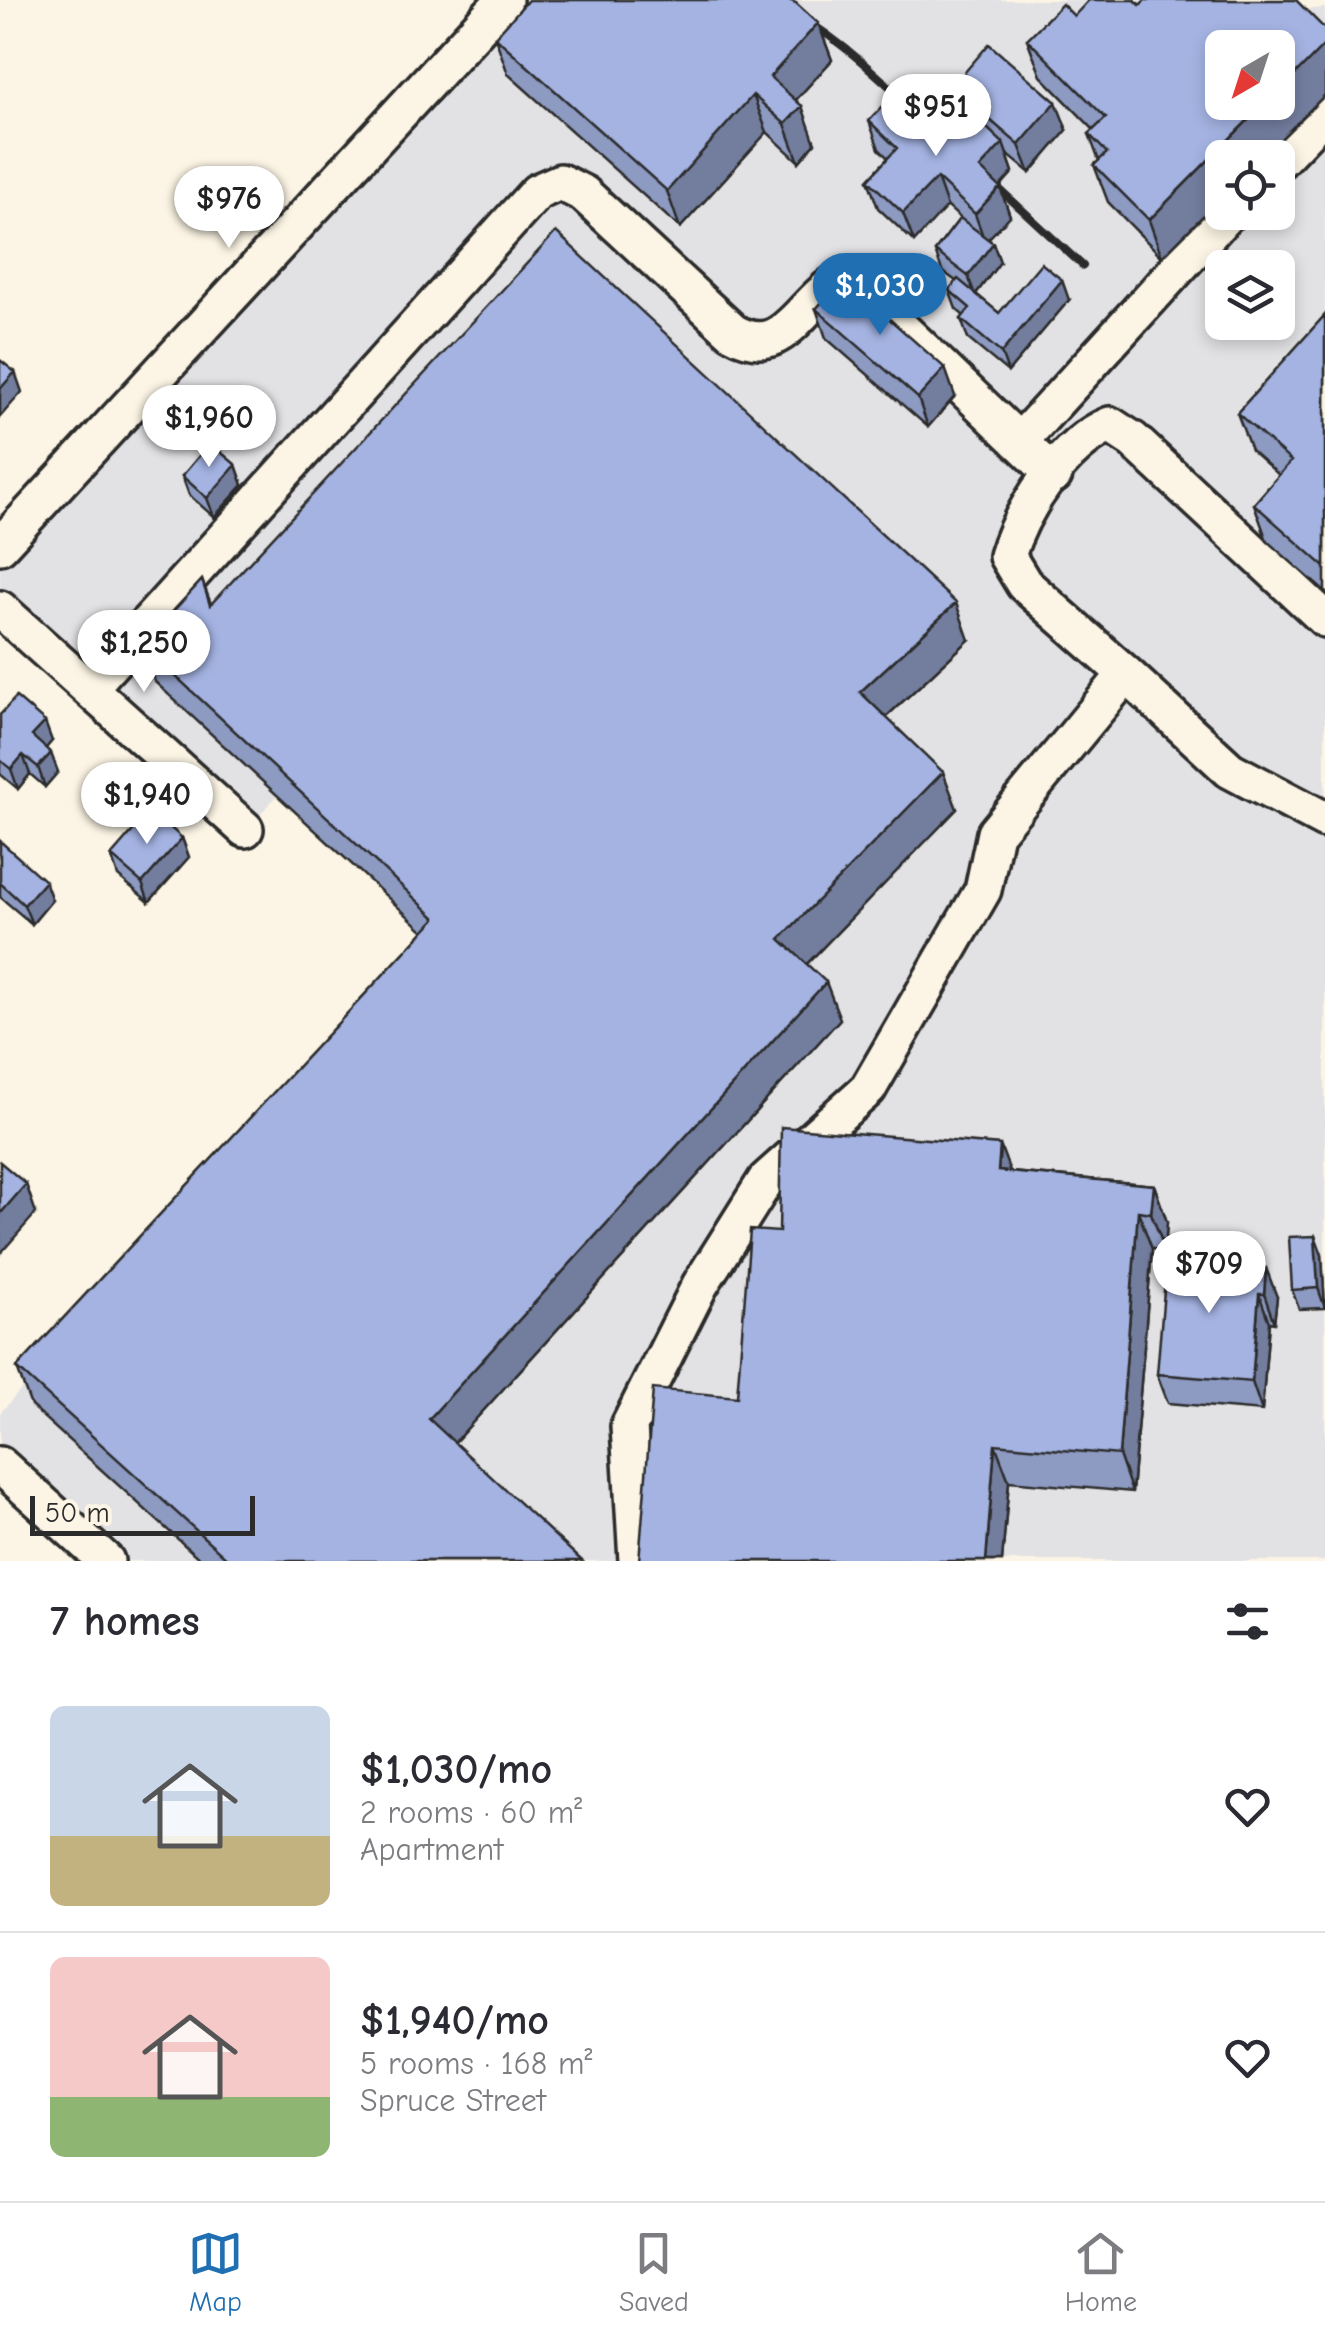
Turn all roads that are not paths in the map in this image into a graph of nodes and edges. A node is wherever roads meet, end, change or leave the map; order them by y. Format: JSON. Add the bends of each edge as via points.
{"nodes":[{"id":1,"x":504,"y":0,"type":"edge"},
{"id":2,"x":1325,"y":114,"type":"edge"},
{"id":3,"x":1295,"y":145,"type":"edge"},
{"id":4,"x":1213,"y":230,"type":"edge"},
{"id":5,"x":1019,"y":442,"type":"junction"},
{"id":6,"x":1054,"y":475,"type":"junction"},
{"id":7,"x":0,"y":546,"type":"edge"},
{"id":8,"x":0,"y":608,"type":"edge"},
{"id":9,"x":1325,"y":619,"type":"edge"},
{"id":10,"x":1126,"y":674,"type":"junction"},
{"id":11,"x":89,"y":688,"type":"junction"},
{"id":12,"x":1325,"y":820,"type":"edge"},
{"id":13,"x":245,"y":829,"type":"dead end"},
{"id":14,"x":0,"y":1464,"type":"edge"},
{"id":15,"x":106,"y":1561,"type":"edge"},
{"id":16,"x":636,"y":1561,"type":"edge"}],
"edges":[{"from":1,"to":7,"type":"street"},
{"from":2,"to":3,"type":"street"},
{"from":4,"to":5,"type":"street"},
{"from":5,"to":6,"type":"street"},
{"from":5,"to":11,"type":"street","via":[[858,287],[842,279],[770,342],[752,342],[733,332],[584,194],[560,182],[536,192]]},
{"from":6,"to":9,"type":"street","via":[[1088,434],[1110,425]]},
{"from":6,"to":10,"type":"street","via":[[1016,525],[1007,556],[1024,584]]},
{"from":8,"to":11,"type":"street"},
{"from":10,"to":12,"type":"street","via":[[1230,770]]},
{"from":10,"to":16,"type":"street","via":[[995,832],[983,890],[868,1090],[766,1180],[700,1285],[629,1426]]},
{"from":11,"to":13,"type":"street"},
{"from":14,"to":15,"type":"street"}]}
